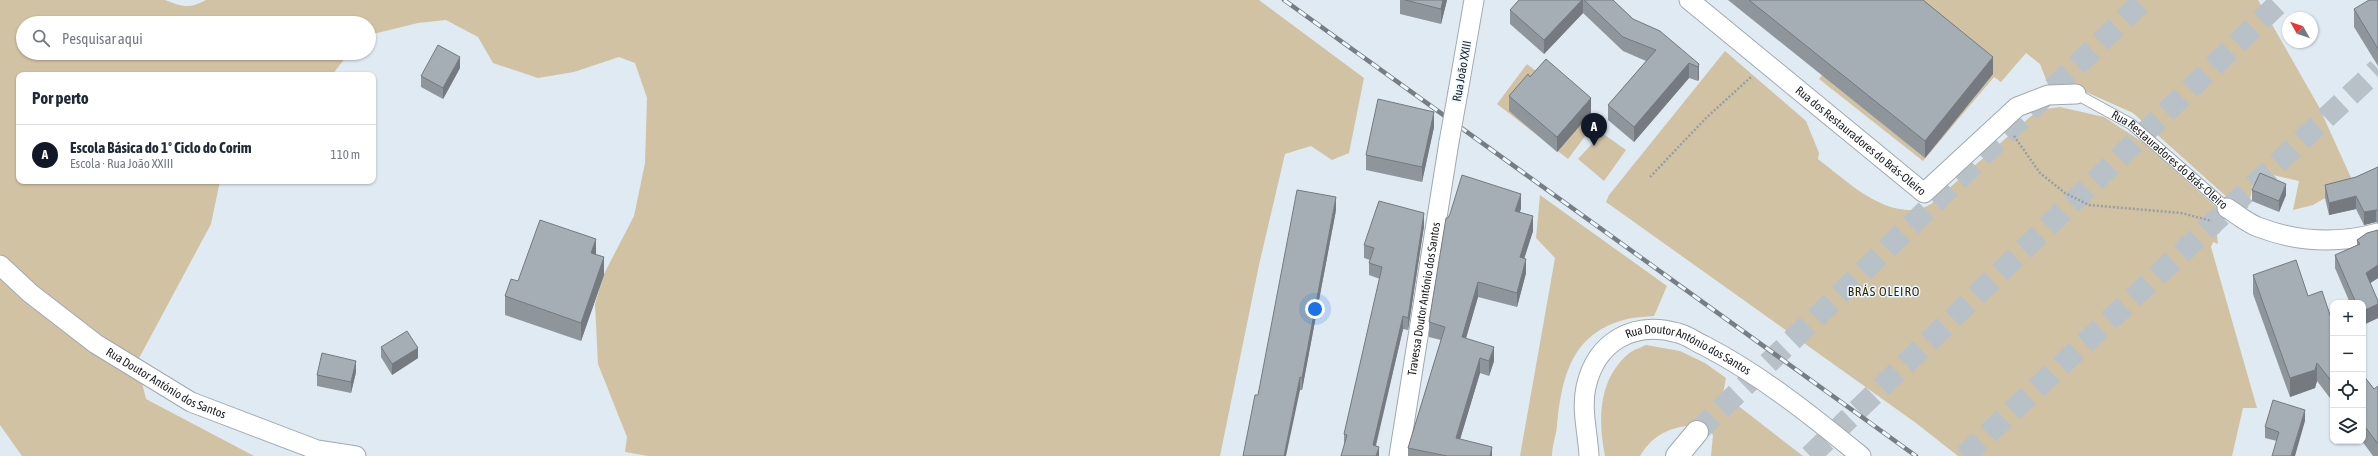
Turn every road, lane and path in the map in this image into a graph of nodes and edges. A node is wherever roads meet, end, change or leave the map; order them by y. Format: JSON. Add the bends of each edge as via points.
{"nodes":[{"id":1,"x":1474,"y":0,"type":"edge"},
{"id":2,"x":1689,"y":0,"type":"edge"},
{"id":3,"x":1766,"y":63,"type":"junction"},
{"id":4,"x":2076,"y":94,"type":"joint"},
{"id":5,"x":2003,"y":120,"type":"junction"},
{"id":6,"x":1449,"y":142,"type":"joint"},
{"id":7,"x":1650,"y":177,"type":"dead end"},
{"id":8,"x":2221,"y":214,"type":"junction"},
{"id":9,"x":2378,"y":233,"type":"edge"},
{"id":10,"x":0,"y":265,"type":"edge"},
{"id":11,"x":1697,"y":432,"type":"tunnel mouth"},
{"id":12,"x":356,"y":456,"type":"edge"},
{"id":13,"x":1399,"y":456,"type":"edge"},
{"id":14,"x":1589,"y":456,"type":"edge"},
{"id":15,"x":1677,"y":456,"type":"edge"},
{"id":16,"x":1860,"y":456,"type":"edge"}],
"edges":[{"from":1,"to":6,"type":"street","name":"Rua João XXIII","bridge":true},
{"from":2,"to":3,"type":"street","name":"Rua dos Restauradores do Brás-Oleiro"},
{"from":3,"to":5,"type":"street","name":"Rua dos Restauradores do Brás-Oleiro","via":[[1924,193]]},
{"from":3,"to":7,"type":"path","via":[[1705,119]]},
{"from":4,"to":5,"type":"street","name":"Rua dos Restauradores do Brás-Oleiro","via":[[2048,95],[2018,107]]},
{"from":4,"to":8,"type":"lane","name":"Rua Restauradores do Brás-Oleiro","via":[[2131,124]]},
{"from":5,"to":8,"type":"path","via":[[2040,174],[2064,193],[2089,205]]},
{"from":6,"to":13,"type":"street","name":"Travessa Doutor António dos Santos"},
{"from":8,"to":9,"type":"street","name":"Rua Restauradores do Brás-Oleiro","via":[[2297,238],[2337,241]]},
{"from":10,"to":12,"type":"street","name":"Rua Doutor António dos Santos","via":[[30,293],[96,344],[191,402],[317,450]]},
{"from":11,"to":15,"type":"highway"},
{"from":14,"to":16,"type":"street","name":"Rua Doutor António dos Santos","via":[[1584,407],[1586,387],[1595,361],[1608,344],[1626,333],[1653,330],[1678,333],[1726,357],[1773,388]]}]}
